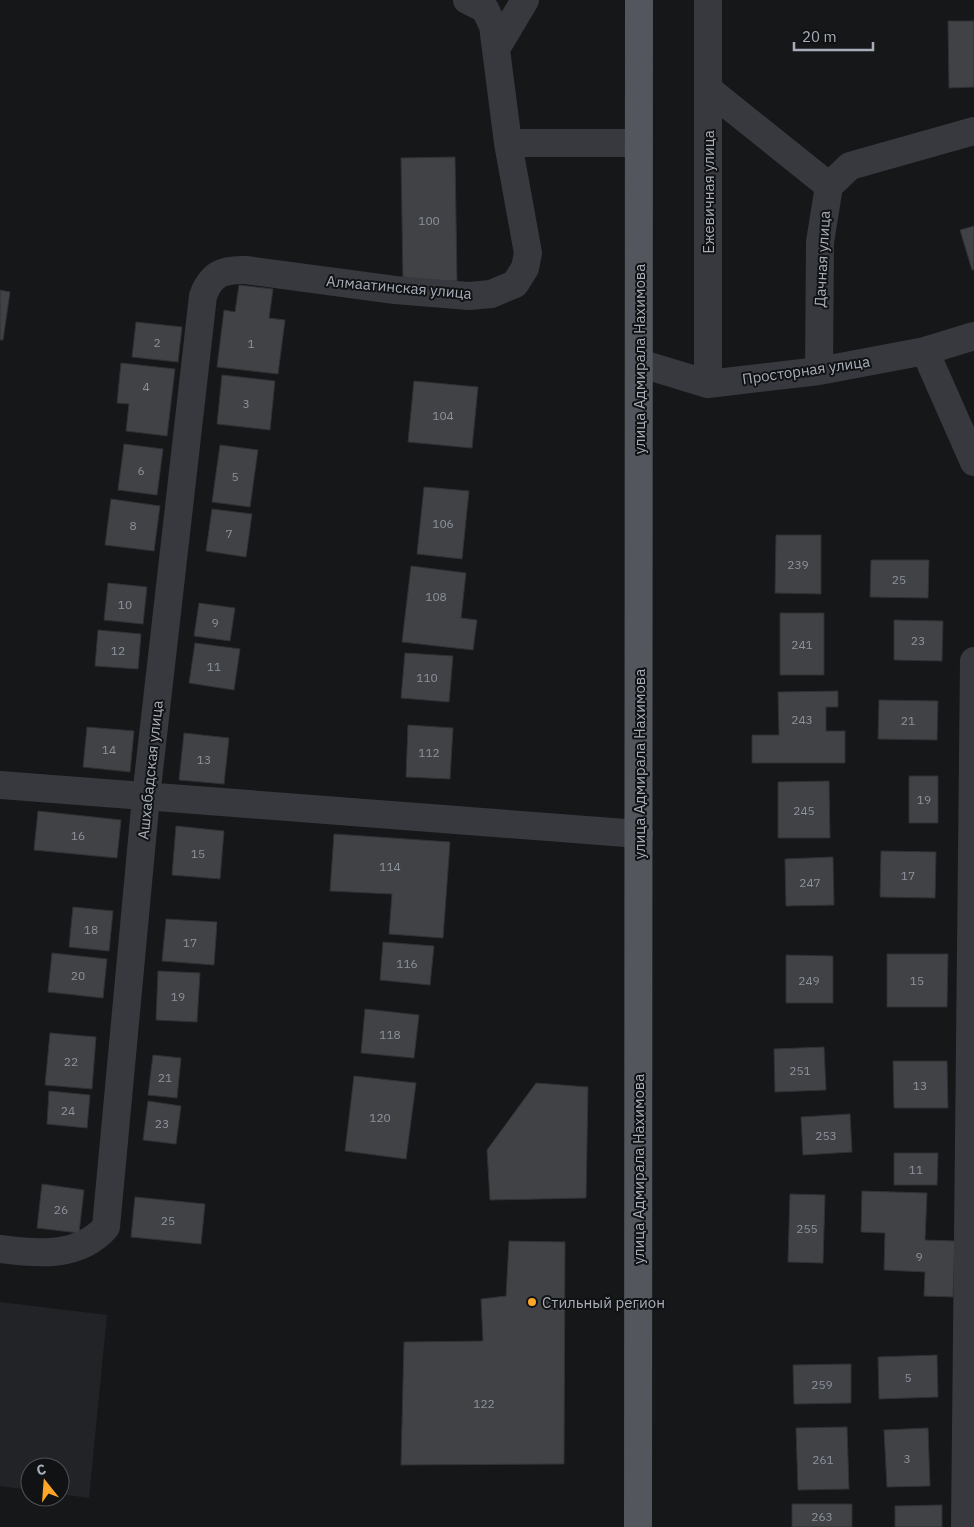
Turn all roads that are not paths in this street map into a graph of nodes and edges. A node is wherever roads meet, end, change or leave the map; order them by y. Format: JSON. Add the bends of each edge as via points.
{"nodes":[{"id":1,"x":467,"y":0,"type":"edge"},
{"id":2,"x":525,"y":0,"type":"edge"},
{"id":3,"x":639,"y":0,"type":"edge"},
{"id":4,"x":708,"y":0,"type":"edge"},
{"id":5,"x":497,"y":47,"type":"junction"},
{"id":6,"x":708,"y":89,"type":"junction"},
{"id":7,"x":974,"y":131,"type":"edge"},
{"id":8,"x":508,"y":143,"type":"junction"},
{"id":9,"x":639,"y":143,"type":"junction"},
{"id":10,"x":828,"y":186,"type":"junction"},
{"id":11,"x":203,"y":296,"type":"joint"},
{"id":12,"x":974,"y":336,"type":"edge"},
{"id":13,"x":925,"y":350,"type":"junction"},
{"id":14,"x":639,"y":363,"type":"junction"},
{"id":15,"x":819,"y":371,"type":"junction"},
{"id":16,"x":708,"y":384,"type":"junction"},
{"id":17,"x":974,"y":462,"type":"edge"},
{"id":18,"x":974,"y":661,"type":"edge"},
{"id":19,"x":0,"y":785,"type":"edge"},
{"id":20,"x":146,"y":797,"type":"junction"},
{"id":21,"x":639,"y":834,"type":"junction"},
{"id":22,"x":0,"y":1249,"type":"edge"},
{"id":23,"x":638,"y":1527,"type":"edge"},
{"id":24,"x":965,"y":1527,"type":"edge"}],
"edges":[{"from":1,"to":5,"type":"street","name":"Алмаатинская улица","via":[[485,10],[493,26]]},
{"from":2,"to":5,"type":"street"},
{"from":3,"to":9,"type":"main road","name":"улица Адмирала Нахимова"},
{"from":4,"to":6,"type":"street","name":"Ежевичная улица"},
{"from":5,"to":8,"type":"street","name":"Алмаатинская улица"},
{"from":6,"to":10,"type":"street"},
{"from":6,"to":16,"type":"street","name":"Ежевичная улица"},
{"from":7,"to":10,"type":"street","via":[[850,166]]},
{"from":8,"to":9,"type":"street"},
{"from":8,"to":11,"type":"street","name":"Алмаатинская улица","via":[[528,254],[521,276],[505,290],[469,296],[232,269],[218,273],[208,283]]},
{"from":9,"to":14,"type":"main road","name":"улица Адмирала Нахимова"},
{"from":10,"to":15,"type":"street","name":"Дачная улица","via":[[820,242]]},
{"from":11,"to":20,"type":"street","name":"Ашхабадская улица"},
{"from":12,"to":13,"type":"street","name":"Просторная улица"},
{"from":13,"to":15,"type":"street","name":"Просторная улица"},
{"from":13,"to":17,"type":"street"},
{"from":14,"to":16,"type":"street","name":"Просторная улица"},
{"from":14,"to":21,"type":"main road","name":"улица Адмирала Нахимова"},
{"from":15,"to":16,"type":"street","name":"Просторная улица"},
{"from":18,"to":24,"type":"street"},
{"from":19,"to":20,"type":"street"},
{"from":20,"to":21,"type":"street"},
{"from":20,"to":22,"type":"street","name":"Ашхабадская улица","via":[[106,1227],[95,1240],[70,1250],[34,1253]]},
{"from":21,"to":23,"type":"main road","name":"улица Адмирала Нахимова"}]}
